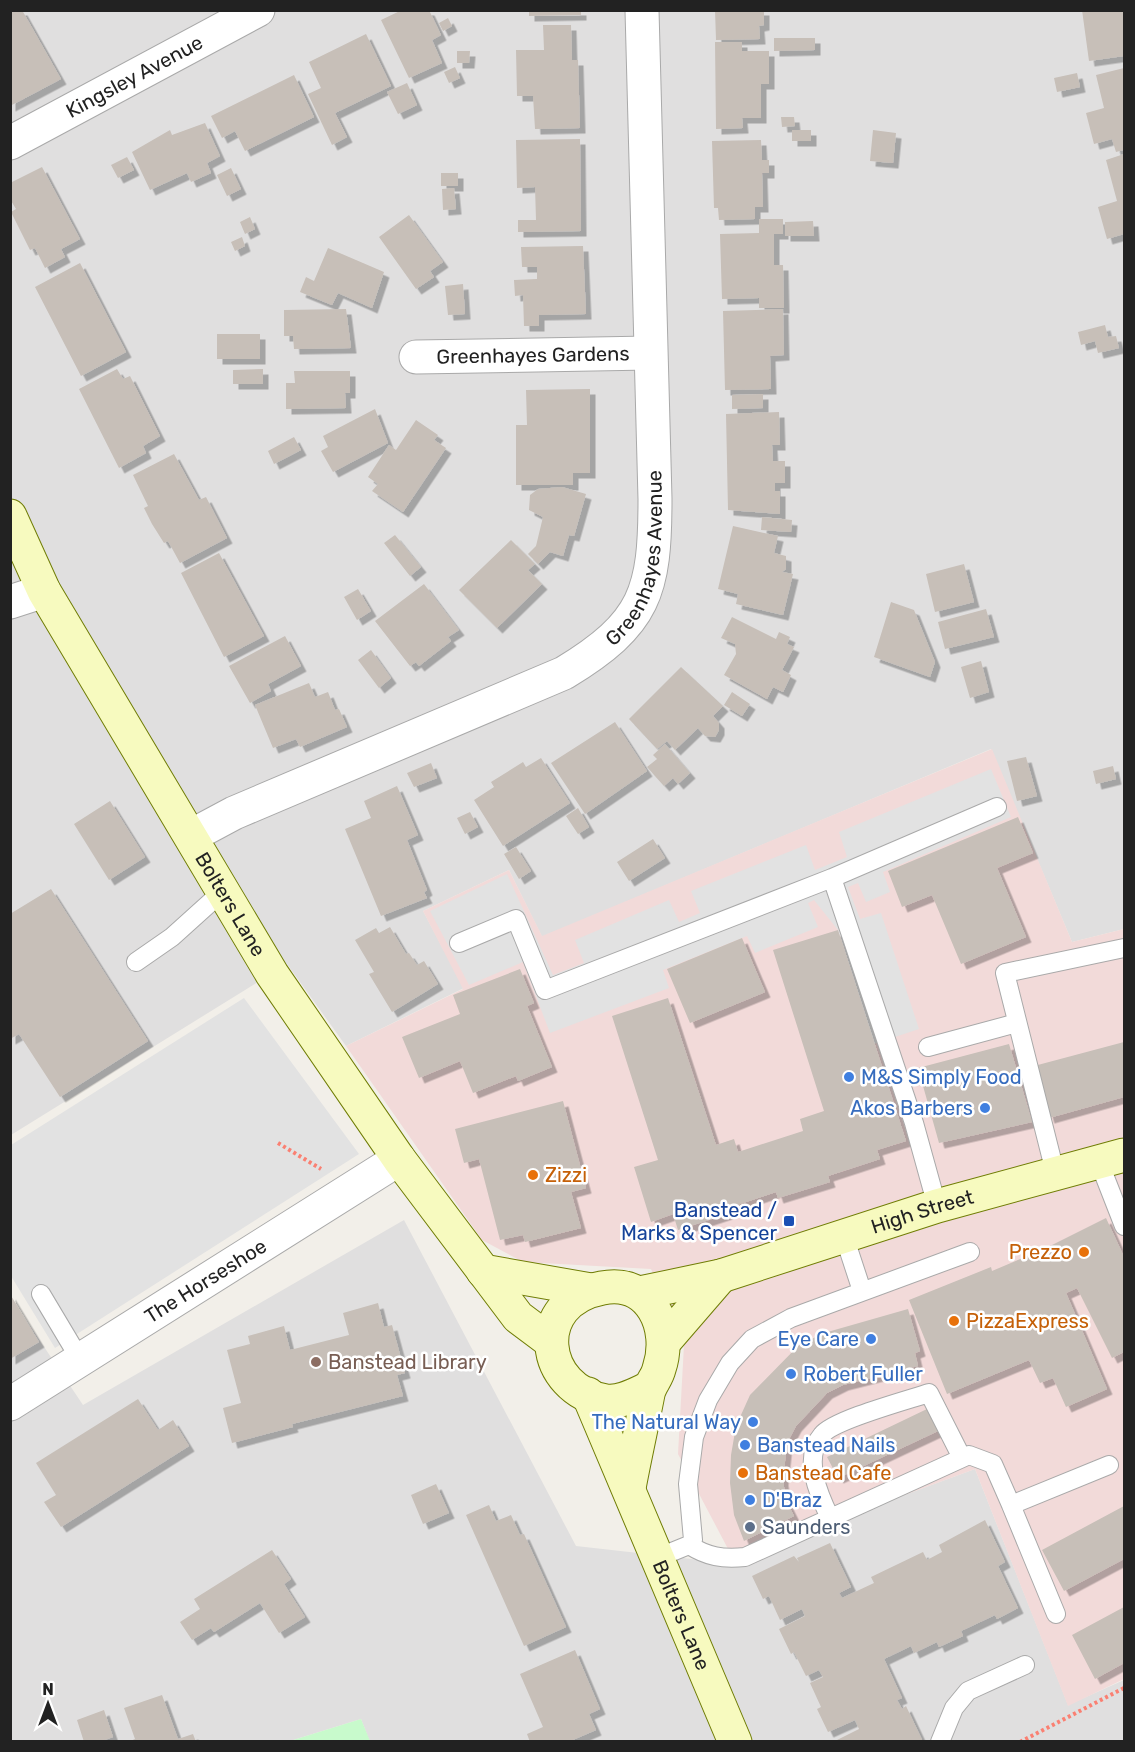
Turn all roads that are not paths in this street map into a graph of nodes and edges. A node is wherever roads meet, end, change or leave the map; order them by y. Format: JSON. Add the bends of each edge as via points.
{"nodes":[{"id":1,"x":258,"y":10,"type":"edge"},
{"id":2,"x":642,"y":10,"type":"edge"},
{"id":3,"x":10,"y":143,"type":"edge"},
{"id":4,"x":650,"y":353,"type":"junction"},
{"id":5,"x":416,"y":357,"type":"dead end"},
{"id":6,"x":10,"y":516,"type":"edge"},
{"id":7,"x":44,"y":591,"type":"junction"},
{"id":8,"x":10,"y":602,"type":"edge"},
{"id":9,"x":997,"y":807,"type":"dead end"},
{"id":10,"x":191,"y":836,"type":"junction"},
{"id":11,"x":832,"y":878,"type":"junction"},
{"id":12,"x":223,"y":891,"type":"junction"},
{"id":13,"x":459,"y":943,"type":"dead end"},
{"id":14,"x":1125,"y":948,"type":"edge"},
{"id":15,"x":136,"y":962,"type":"dead end"},
{"id":16,"x":1017,"y":1023,"type":"junction"},
{"id":17,"x":928,"y":1047,"type":"dead end"},
{"id":18,"x":1112,"y":1158,"type":"edge"},
{"id":19,"x":399,"y":1159,"type":"junction"},
{"id":20,"x":1055,"y":1172,"type":"junction"},
{"id":21,"x":937,"y":1206,"type":"junction"},
{"id":22,"x":1125,"y":1226,"type":"edge"},
{"id":23,"x":844,"y":1236,"type":"junction"},
{"id":24,"x":970,"y":1252,"type":"dead end"},
{"id":25,"x":483,"y":1271,"type":"junction"},
{"id":26,"x":721,"y":1276,"type":"junction"},
{"id":27,"x":591,"y":1290,"type":"junction"},
{"id":28,"x":862,"y":1291,"type":"junction"},
{"id":29,"x":640,"y":1293,"type":"junction"},
{"id":30,"x":40,"y":1294,"type":"dead end"},
{"id":31,"x":549,"y":1341,"type":"junction"},
{"id":32,"x":664,"y":1342,"type":"junction"},
{"id":33,"x":81,"y":1361,"type":"junction"},
{"id":34,"x":649,"y":1388,"type":"junction"},
{"id":35,"x":588,"y":1394,"type":"junction"},
{"id":36,"x":10,"y":1404,"type":"edge"},
{"id":37,"x":962,"y":1458,"type":"junction"},
{"id":38,"x":1109,"y":1465,"type":"dead end"},
{"id":39,"x":629,"y":1488,"type":"junction"},
{"id":40,"x":1011,"y":1505,"type":"junction"},
{"id":41,"x":830,"y":1518,"type":"junction"},
{"id":42,"x":689,"y":1545,"type":"junction"},
{"id":43,"x":657,"y":1558,"type":"junction"},
{"id":44,"x":1056,"y":1614,"type":"dead end"},
{"id":45,"x":1025,"y":1665,"type":"dead end"},
{"id":46,"x":735,"y":1742,"type":"edge"},
{"id":47,"x":940,"y":1742,"type":"edge"}],
"edges":[{"from":1,"to":3,"type":"street","name":"Kingsley Avenue"},
{"from":2,"to":4,"type":"street","name":"Greenhayes Avenue"},
{"from":4,"to":5,"type":"street","name":"Greenhayes Gardens"},
{"from":4,"to":10,"type":"street","name":"Greenhayes Avenue","via":[[655,552],[646,591],[625,627],[598,652],[564,673],[234,813]]},
{"from":6,"to":7,"type":"main road","name":"Bolters Lane"},
{"from":7,"to":8,"type":"street"},
{"from":7,"to":10,"type":"main road","name":"Bolters Lane"},
{"from":9,"to":11,"type":"lane"},
{"from":10,"to":12,"type":"main road","name":"Bolters Lane"},
{"from":11,"to":13,"type":"lane","via":[[545,990],[516,920]]},
{"from":11,"to":21,"type":"lane","via":[[914,1123]]},
{"from":12,"to":15,"type":"lane","via":[[172,937]]},
{"from":12,"to":19,"type":"main road","name":"Bolters Lane","via":[[272,974]]},
{"from":14,"to":16,"type":"lane","via":[[1005,973]]},
{"from":16,"to":17,"type":"lane"},
{"from":16,"to":20,"type":"lane"},
{"from":18,"to":20,"type":"main road","name":"High Street"},
{"from":18,"to":22,"type":"lane"},
{"from":19,"to":25,"type":"main road","name":"Bolters Lane"},
{"from":19,"to":33,"type":"street","name":"The Horseshoe"},
{"from":20,"to":21,"type":"main road","name":"High Street"},
{"from":21,"to":23,"type":"main road","name":"High Street"},
{"from":23,"to":26,"type":"main road","name":"High Street"},
{"from":23,"to":28,"type":"lane"},
{"from":24,"to":28,"type":"lane"},
{"from":25,"to":27,"type":"main road"},
{"from":25,"to":31,"type":"main road","name":"Bolters Lane","via":[[518,1317]]},
{"from":26,"to":29,"type":"main road","name":"High Street"},
{"from":26,"to":32,"type":"main road"},
{"from":27,"to":29,"type":"main road","via":[[616,1285]]},
{"from":27,"to":31,"type":"main road","via":[[571,1301],[554,1320]]},
{"from":28,"to":42,"type":"lane","via":[[791,1318],[752,1339],[730,1364],[708,1400],[694,1437],[688,1484],[693,1540]]},
{"from":29,"to":32,"type":"main road","via":[[655,1308]]},
{"from":30,"to":33,"type":"lane"},
{"from":31,"to":35,"type":"main road","via":[[555,1362],[568,1381]]},
{"from":32,"to":34,"type":"main road","via":[[660,1369]]},
{"from":33,"to":36,"type":"street","name":"The Horseshoe"},
{"from":34,"to":35,"type":"main road","via":[[625,1399],[607,1401]]},
{"from":34,"to":39,"type":"main road"},
{"from":35,"to":39,"type":"main road","name":"Bolters Lane"},
{"from":37,"to":40,"type":"lane","via":[[969,1455],[993,1464]]},
{"from":37,"to":41,"type":"lane"},
{"from":37,"to":41,"type":"lane","via":[[929,1393],[846,1421],[822,1434],[814,1453],[814,1476]]},
{"from":38,"to":40,"type":"lane"},
{"from":39,"to":43,"type":"main road","name":"Bolters Lane"},
{"from":40,"to":44,"type":"lane"},
{"from":41,"to":42,"type":"lane","via":[[745,1557],[706,1556]]},
{"from":42,"to":43,"type":"lane"},
{"from":43,"to":46,"type":"main road","name":"Bolters Lane"},
{"from":45,"to":47,"type":"lane","via":[[968,1691],[954,1708]]}]}
